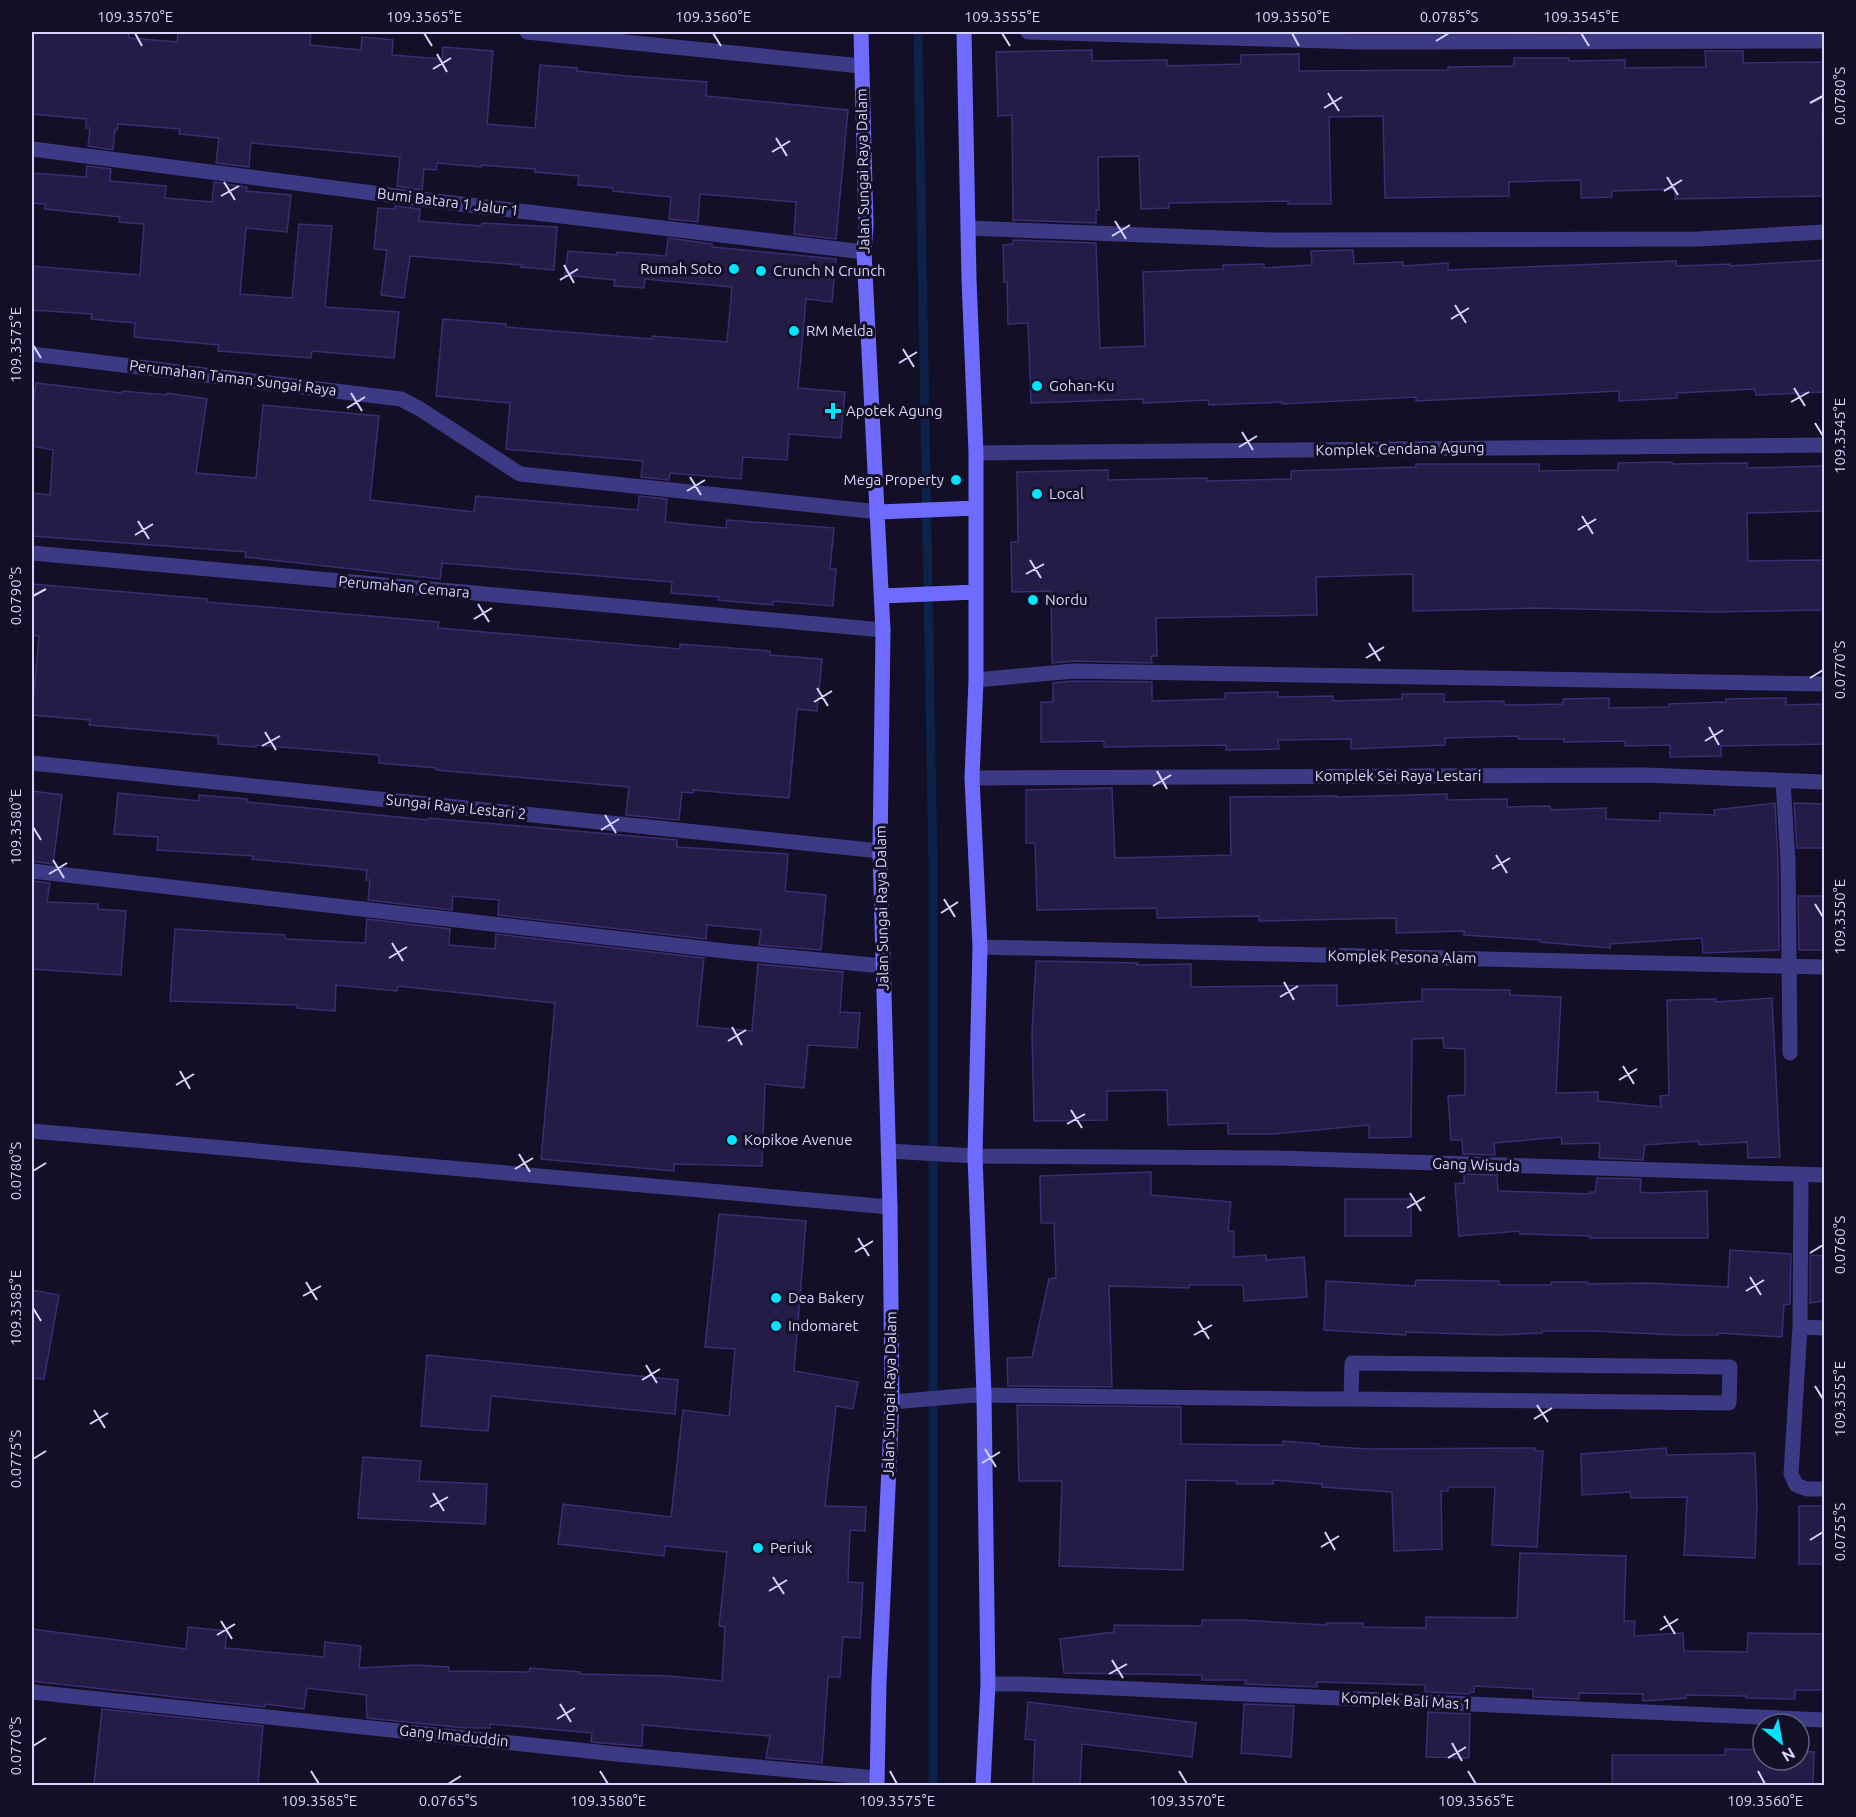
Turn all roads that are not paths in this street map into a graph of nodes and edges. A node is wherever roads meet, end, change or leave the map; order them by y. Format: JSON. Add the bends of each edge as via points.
{"nodes":[{"id":1,"x":527,"y":32,"type":"edge"},
{"id":2,"x":861,"y":32,"type":"edge"},
{"id":3,"x":964,"y":32,"type":"edge"},
{"id":4,"x":1028,"y":32,"type":"edge"},
{"id":5,"x":1824,"y":41,"type":"edge"},
{"id":6,"x":861,"y":66,"type":"junction"},
{"id":7,"x":32,"y":149,"type":"edge"},
{"id":8,"x":968,"y":228,"type":"junction"},
{"id":9,"x":1824,"y":232,"type":"edge"},
{"id":10,"x":864,"y":252,"type":"junction"},
{"id":11,"x":32,"y":354,"type":"edge"},
{"id":12,"x":1824,"y":445,"type":"edge"},
{"id":13,"x":976,"y":453,"type":"junction"},
{"id":14,"x":976,"y":508,"type":"junction"},
{"id":15,"x":886,"y":512,"type":"junction"},
{"id":16,"x":32,"y":553,"type":"edge"},
{"id":17,"x":976,"y":592,"type":"junction"},
{"id":18,"x":882,"y":596,"type":"junction"},
{"id":19,"x":884,"y":630,"type":"junction"},
{"id":20,"x":976,"y":680,"type":"junction"},
{"id":21,"x":1824,"y":684,"type":"edge"},
{"id":22,"x":32,"y":763,"type":"edge"},
{"id":23,"x":972,"y":778,"type":"junction"},
{"id":24,"x":1783,"y":782,"type":"junction"},
{"id":25,"x":1824,"y":782,"type":"edge"},
{"id":26,"x":880,"y":851,"type":"junction"},
{"id":27,"x":32,"y":871,"type":"edge"},
{"id":28,"x":980,"y":947,"type":"junction"},
{"id":29,"x":1788,"y":965,"type":"junction"},
{"id":30,"x":883,"y":966,"type":"junction"},
{"id":31,"x":1824,"y":967,"type":"edge"},
{"id":32,"x":1790,"y":1053,"type":"dead end"},
{"id":33,"x":32,"y":1131,"type":"edge"},
{"id":34,"x":892,"y":1151,"type":"junction"},
{"id":35,"x":975,"y":1156,"type":"junction"},
{"id":36,"x":1801,"y":1175,"type":"junction"},
{"id":37,"x":1824,"y":1175,"type":"edge"},
{"id":38,"x":890,"y":1207,"type":"junction"},
{"id":39,"x":1800,"y":1327,"type":"junction"},
{"id":40,"x":1824,"y":1328,"type":"edge"},
{"id":41,"x":979,"y":1395,"type":"junction"},
{"id":42,"x":1351,"y":1399,"type":"junction"},
{"id":43,"x":892,"y":1402,"type":"junction"},
{"id":44,"x":1824,"y":1489,"type":"edge"},
{"id":45,"x":988,"y":1684,"type":"junction"},
{"id":46,"x":32,"y":1692,"type":"edge"},
{"id":47,"x":1824,"y":1720,"type":"edge"},
{"id":48,"x":877,"y":1782,"type":"edge"},
{"id":49,"x":983,"y":1785,"type":"edge"}],
"edges":[{"from":1,"to":6,"type":"street"},
{"from":2,"to":6,"type":"street","name":"Jalan Sungai Raya Dalam"},
{"from":3,"to":8,"type":"street"},
{"from":4,"to":5,"type":"street","via":[[1360,42]]},
{"from":6,"to":10,"type":"street","name":"Jalan Sungai Raya Dalam"},
{"from":7,"to":10,"type":"street","name":"Bumi Batara 1 Jalur 1"},
{"from":8,"to":9,"type":"street","via":[[1272,240],[1698,239]]},
{"from":8,"to":13,"type":"street"},
{"from":10,"to":15,"type":"street","name":"Jalan Sungai Raya Dalam","via":[[873,459]]},
{"from":11,"to":15,"type":"street","name":"Perumahan Taman Sungai Raya","via":[[402,399],[520,474]]},
{"from":12,"to":13,"type":"street","name":"Komplek Cendana Agung"},
{"from":13,"to":14,"type":"street"},
{"from":14,"to":15,"type":"street"},
{"from":14,"to":17,"type":"street"},
{"from":15,"to":18,"type":"street","name":"Jalan Sungai Raya Dalam"},
{"from":16,"to":19,"type":"street","name":"Perumahan Cemara"},
{"from":17,"to":18,"type":"street"},
{"from":17,"to":20,"type":"street"},
{"from":18,"to":19,"type":"street","name":"Jalan Sungai Raya Dalam"},
{"from":19,"to":26,"type":"street","name":"Jalan Sungai Raya Dalam"},
{"from":20,"to":21,"type":"street","via":[[1074,671]]},
{"from":20,"to":23,"type":"street"},
{"from":22,"to":26,"type":"street","name":"Sungai Raya Lestari 2"},
{"from":23,"to":24,"type":"street","name":"Komplek Sei Raya Lestari","via":[[1645,775]]},
{"from":23,"to":28,"type":"street"},
{"from":24,"to":25,"type":"street","name":"Komplek Sei Raya Lestari"},
{"from":24,"to":29,"type":"street"},
{"from":26,"to":30,"type":"street","name":"Jalan Sungai Raya Dalam"},
{"from":27,"to":30,"type":"street"},
{"from":28,"to":29,"type":"street","name":"Komplek Pesona Alam"},
{"from":28,"to":35,"type":"street"},
{"from":29,"to":31,"type":"street","name":"Komplek Pesona Alam"},
{"from":29,"to":32,"type":"street"},
{"from":30,"to":34,"type":"street","name":"Jalan Sungai Raya Dalam"},
{"from":33,"to":38,"type":"street"},
{"from":34,"to":35,"type":"street","name":"Gang Wisuda"},
{"from":34,"to":38,"type":"street","name":"Jalan Sungai Raya Dalam"},
{"from":35,"to":36,"type":"street","name":"Gang Wisuda","via":[[1277,1158]]},
{"from":35,"to":41,"type":"street"},
{"from":36,"to":37,"type":"street","name":"Gang Wisuda"},
{"from":36,"to":39,"type":"street"},
{"from":38,"to":43,"type":"street","name":"Jalan Sungai Raya Dalam"},
{"from":39,"to":40,"type":"street"},
{"from":39,"to":44,"type":"street","via":[[1791,1474],[1796,1485]]},
{"from":41,"to":42,"type":"street"},
{"from":41,"to":43,"type":"street"},
{"from":41,"to":45,"type":"street"},
{"from":42,"to":42,"type":"street","via":[[1352,1363],[1730,1367],[1729,1403]]},
{"from":43,"to":48,"type":"street","name":"Jalan Sungai Raya Dalam"},
{"from":45,"to":47,"type":"street","name":"Komplek Bali Mas 1"},
{"from":45,"to":49,"type":"street"},
{"from":46,"to":48,"type":"street","name":"Gang Imaduddin"}]}
